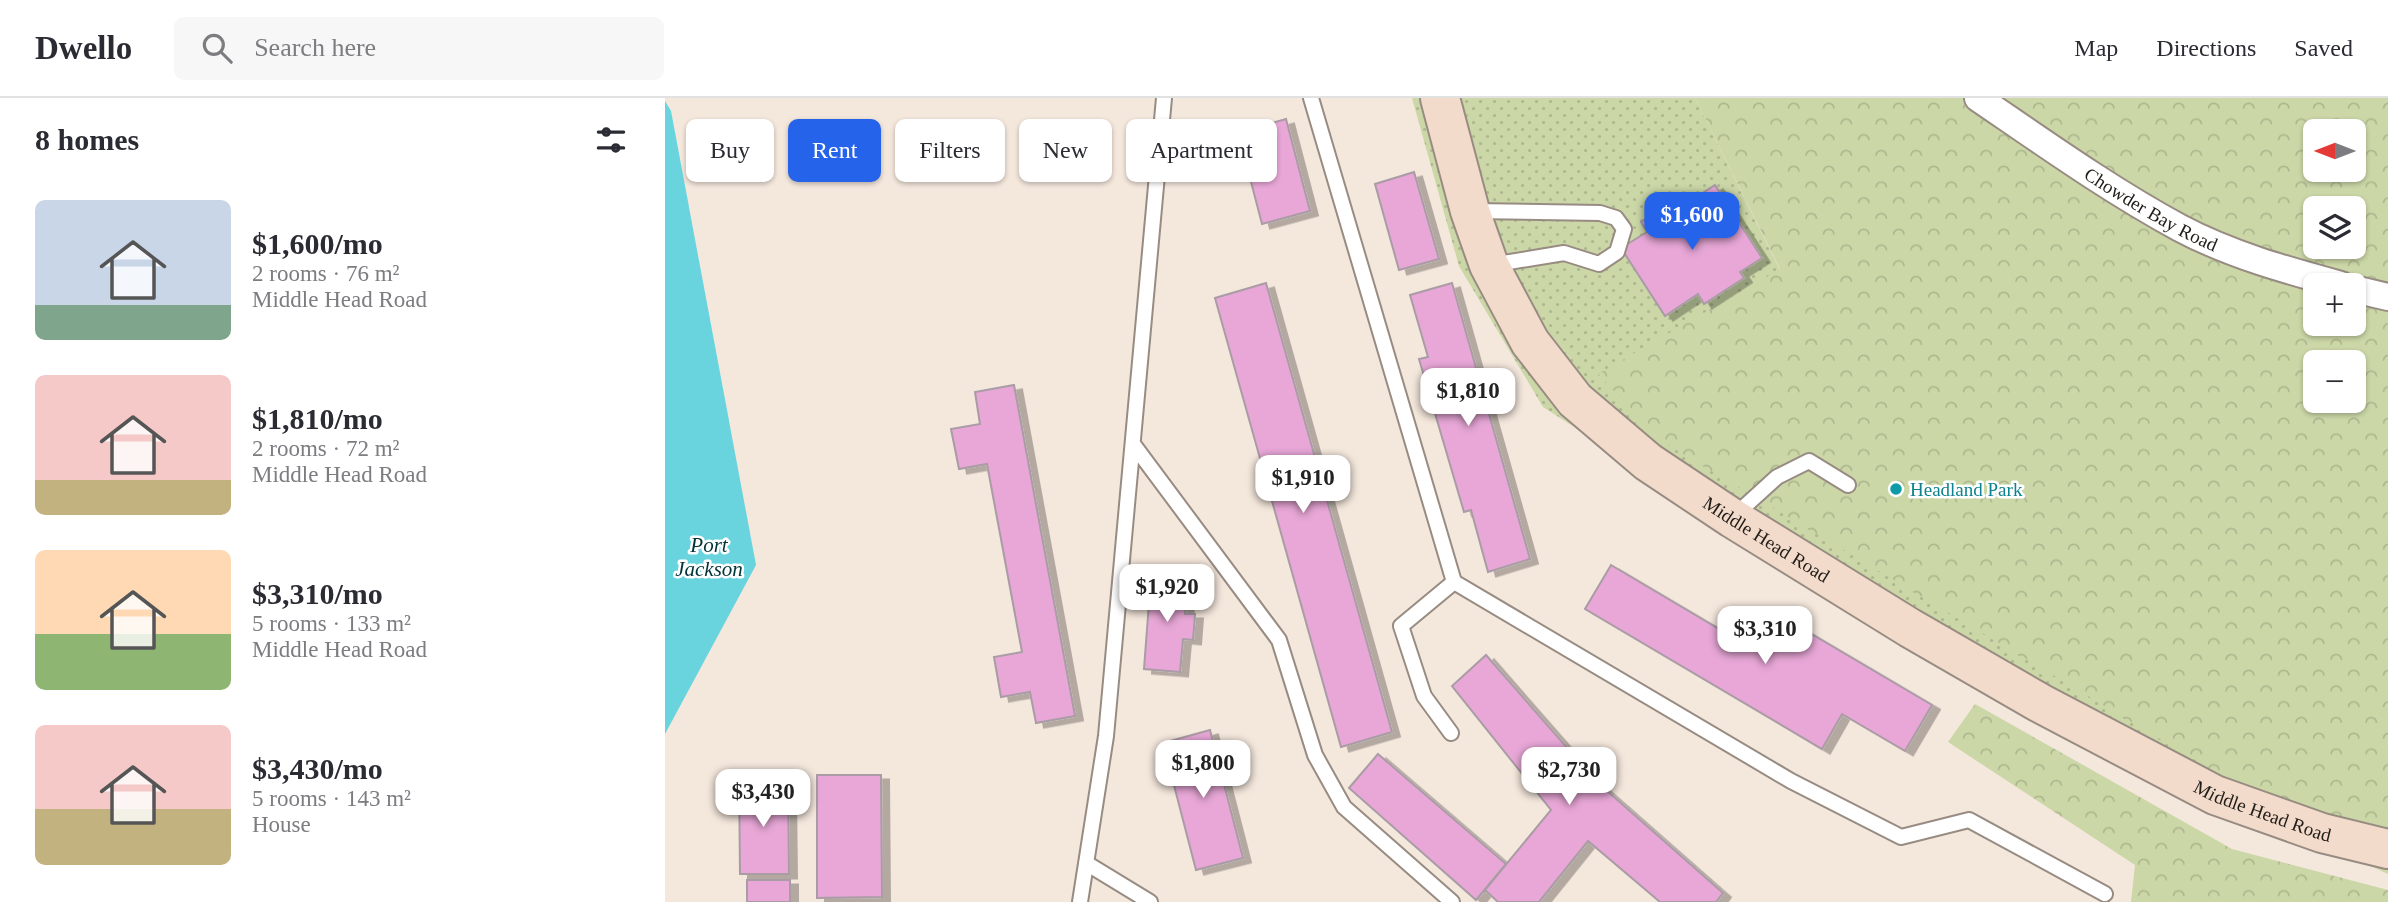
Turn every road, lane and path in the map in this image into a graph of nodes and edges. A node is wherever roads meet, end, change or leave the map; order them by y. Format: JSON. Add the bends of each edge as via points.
{"nodes":[{"id":1,"x":1164,"y":98,"type":"edge"},
{"id":2,"x":1311,"y":98,"type":"edge"},
{"id":3,"x":1440,"y":98,"type":"edge"},
{"id":4,"x":1978,"y":98,"type":"edge"},
{"id":5,"x":1470,"y":211,"type":"junction"},
{"id":6,"x":1489,"y":265,"type":"junction"},
{"id":7,"x":2303,"y":274,"type":"edge"},
{"id":8,"x":2366,"y":292,"type":"edge"},
{"id":9,"x":2388,"y":297,"type":"edge"},
{"id":10,"x":1133,"y":443,"type":"junction"},
{"id":11,"x":1848,"y":485,"type":"dead end"},
{"id":12,"x":1732,"y":518,"type":"junction"},
{"id":13,"x":1454,"y":582,"type":"junction"},
{"id":14,"x":1451,"y":733,"type":"dead end"},
{"id":15,"x":2388,"y":849,"type":"edge"},
{"id":16,"x":1086,"y":863,"type":"junction"},
{"id":17,"x":2105,"y":894,"type":"dead end"},
{"id":18,"x":1080,"y":902,"type":"edge"},
{"id":19,"x":1150,"y":902,"type":"edge"},
{"id":20,"x":1453,"y":902,"type":"edge"}],
"edges":[{"from":1,"to":10,"type":"lane"},
{"from":2,"to":13,"type":"lane"},
{"from":3,"to":5,"type":"street","name":"Middle Head Road"},
{"from":4,"to":7,"type":"street","name":"Chowder Bay Road","via":[[2092,176],[2182,229],[2265,264]]},
{"from":5,"to":6,"type":"street","name":"Middle Head Road"},
{"from":5,"to":6,"type":"lane","via":[[1600,213],[1616,218],[1624,229],[1617,252],[1599,264],[1564,253]]},
{"from":6,"to":12,"type":"street","name":"Middle Head Road","via":[[1530,342],[1575,400],[1648,462]]},
{"from":8,"to":9,"type":"street"},
{"from":10,"to":16,"type":"lane","via":[[1106,736]]},
{"from":10,"to":20,"type":"lane","via":[[1279,640],[1315,755],[1344,807]]},
{"from":11,"to":12,"type":"lane","via":[[1809,461],[1777,477]]},
{"from":12,"to":15,"type":"street","name":"Middle Head Road","via":[[2040,703],[2215,795],[2322,833]]},
{"from":13,"to":14,"type":"lane","via":[[1401,626],[1424,696]]},
{"from":13,"to":17,"type":"lane","via":[[1791,781],[1901,838],[1969,820]]},
{"from":16,"to":18,"type":"lane"},
{"from":16,"to":19,"type":"lane"}]}
